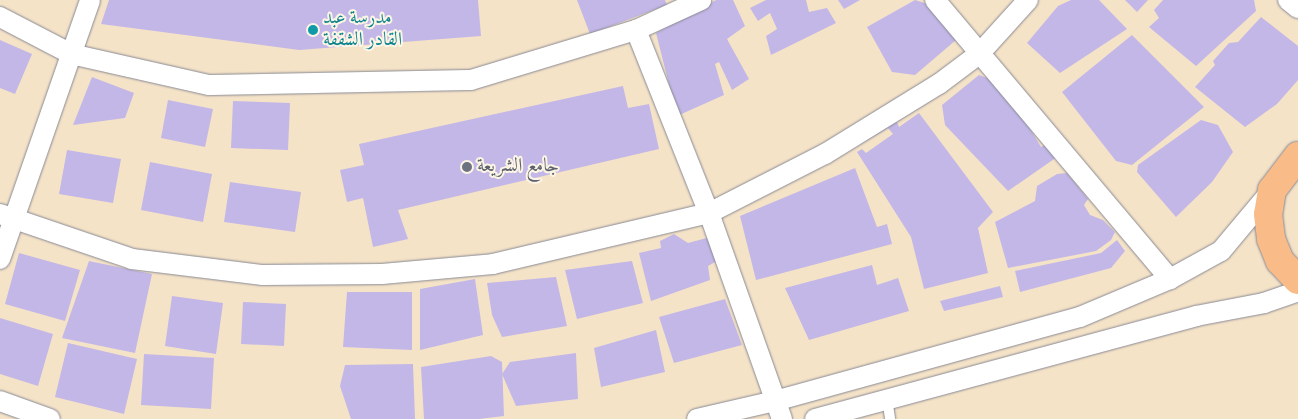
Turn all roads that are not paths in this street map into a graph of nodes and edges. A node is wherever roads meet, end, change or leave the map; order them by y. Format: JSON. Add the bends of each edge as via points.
{"nodes":[{"id":1,"x":90,"y":0,"type":"edge"},
{"id":2,"x":700,"y":0,"type":"edge"},
{"id":3,"x":935,"y":0,"type":"edge"},
{"id":4,"x":1028,"y":0,"type":"edge"},
{"id":5,"x":1288,"y":0,"type":"edge"},
{"id":6,"x":1298,"y":8,"type":"edge"},
{"id":7,"x":0,"y":17,"type":"edge"},
{"id":8,"x":636,"y":30,"type":"junction"},
{"id":9,"x":71,"y":54,"type":"junction"},
{"id":10,"x":979,"y":54,"type":"junction"},
{"id":11,"x":1298,"y":156,"type":"edge"},
{"id":12,"x":1272,"y":190,"type":"junction"},
{"id":13,"x":709,"y":213,"type":"junction"},
{"id":14,"x":7,"y":216,"type":"edge"},
{"id":15,"x":0,"y":259,"type":"edge"},
{"id":16,"x":1170,"y":279,"type":"junction"},
{"id":17,"x":1298,"y":280,"type":"edge"},
{"id":18,"x":1298,"y":291,"type":"edge"},
{"id":19,"x":1080,"y":317,"type":"junction"},
{"id":20,"x":1088,"y":345,"type":"junction"},
{"id":21,"x":0,"y":401,"type":"edge"},
{"id":22,"x":889,"y":409,"type":"edge"},
{"id":23,"x":778,"y":410,"type":"edge"},
{"id":24,"x":50,"y":419,"type":"edge"},
{"id":25,"x":697,"y":419,"type":"edge"},
{"id":26,"x":815,"y":419,"type":"edge"}],
"edges":[{"from":1,"to":9,"type":"street"},
{"from":2,"to":8,"type":"street"},
{"from":3,"to":10,"type":"street"},
{"from":4,"to":10,"type":"street"},
{"from":5,"to":6,"type":"street"},
{"from":7,"to":9,"type":"street"},
{"from":8,"to":9,"type":"street","via":[[471,80],[209,85]]},
{"from":8,"to":13,"type":"street"},
{"from":9,"to":14,"type":"street"},
{"from":10,"to":13,"type":"street","via":[[939,84],[825,154]]},
{"from":10,"to":16,"type":"street"},
{"from":11,"to":12,"type":"main road"},
{"from":12,"to":16,"type":"street","via":[[1220,251]]},
{"from":12,"to":17,"type":"main road","via":[[1268,214],[1270,238],[1280,261]]},
{"from":13,"to":14,"type":"street","via":[[493,264],[382,274],[273,275],[132,259]]},
{"from":13,"to":23,"type":"street"},
{"from":14,"to":15,"type":"street"},
{"from":16,"to":19,"type":"street"},
{"from":18,"to":20,"type":"street","via":[[1264,303],[1196,316]]},
{"from":19,"to":20,"type":"street"},
{"from":19,"to":23,"type":"street"},
{"from":20,"to":22,"type":"street"},
{"from":21,"to":24,"type":"street"},
{"from":22,"to":26,"type":"street"},
{"from":23,"to":25,"type":"street"}]}
